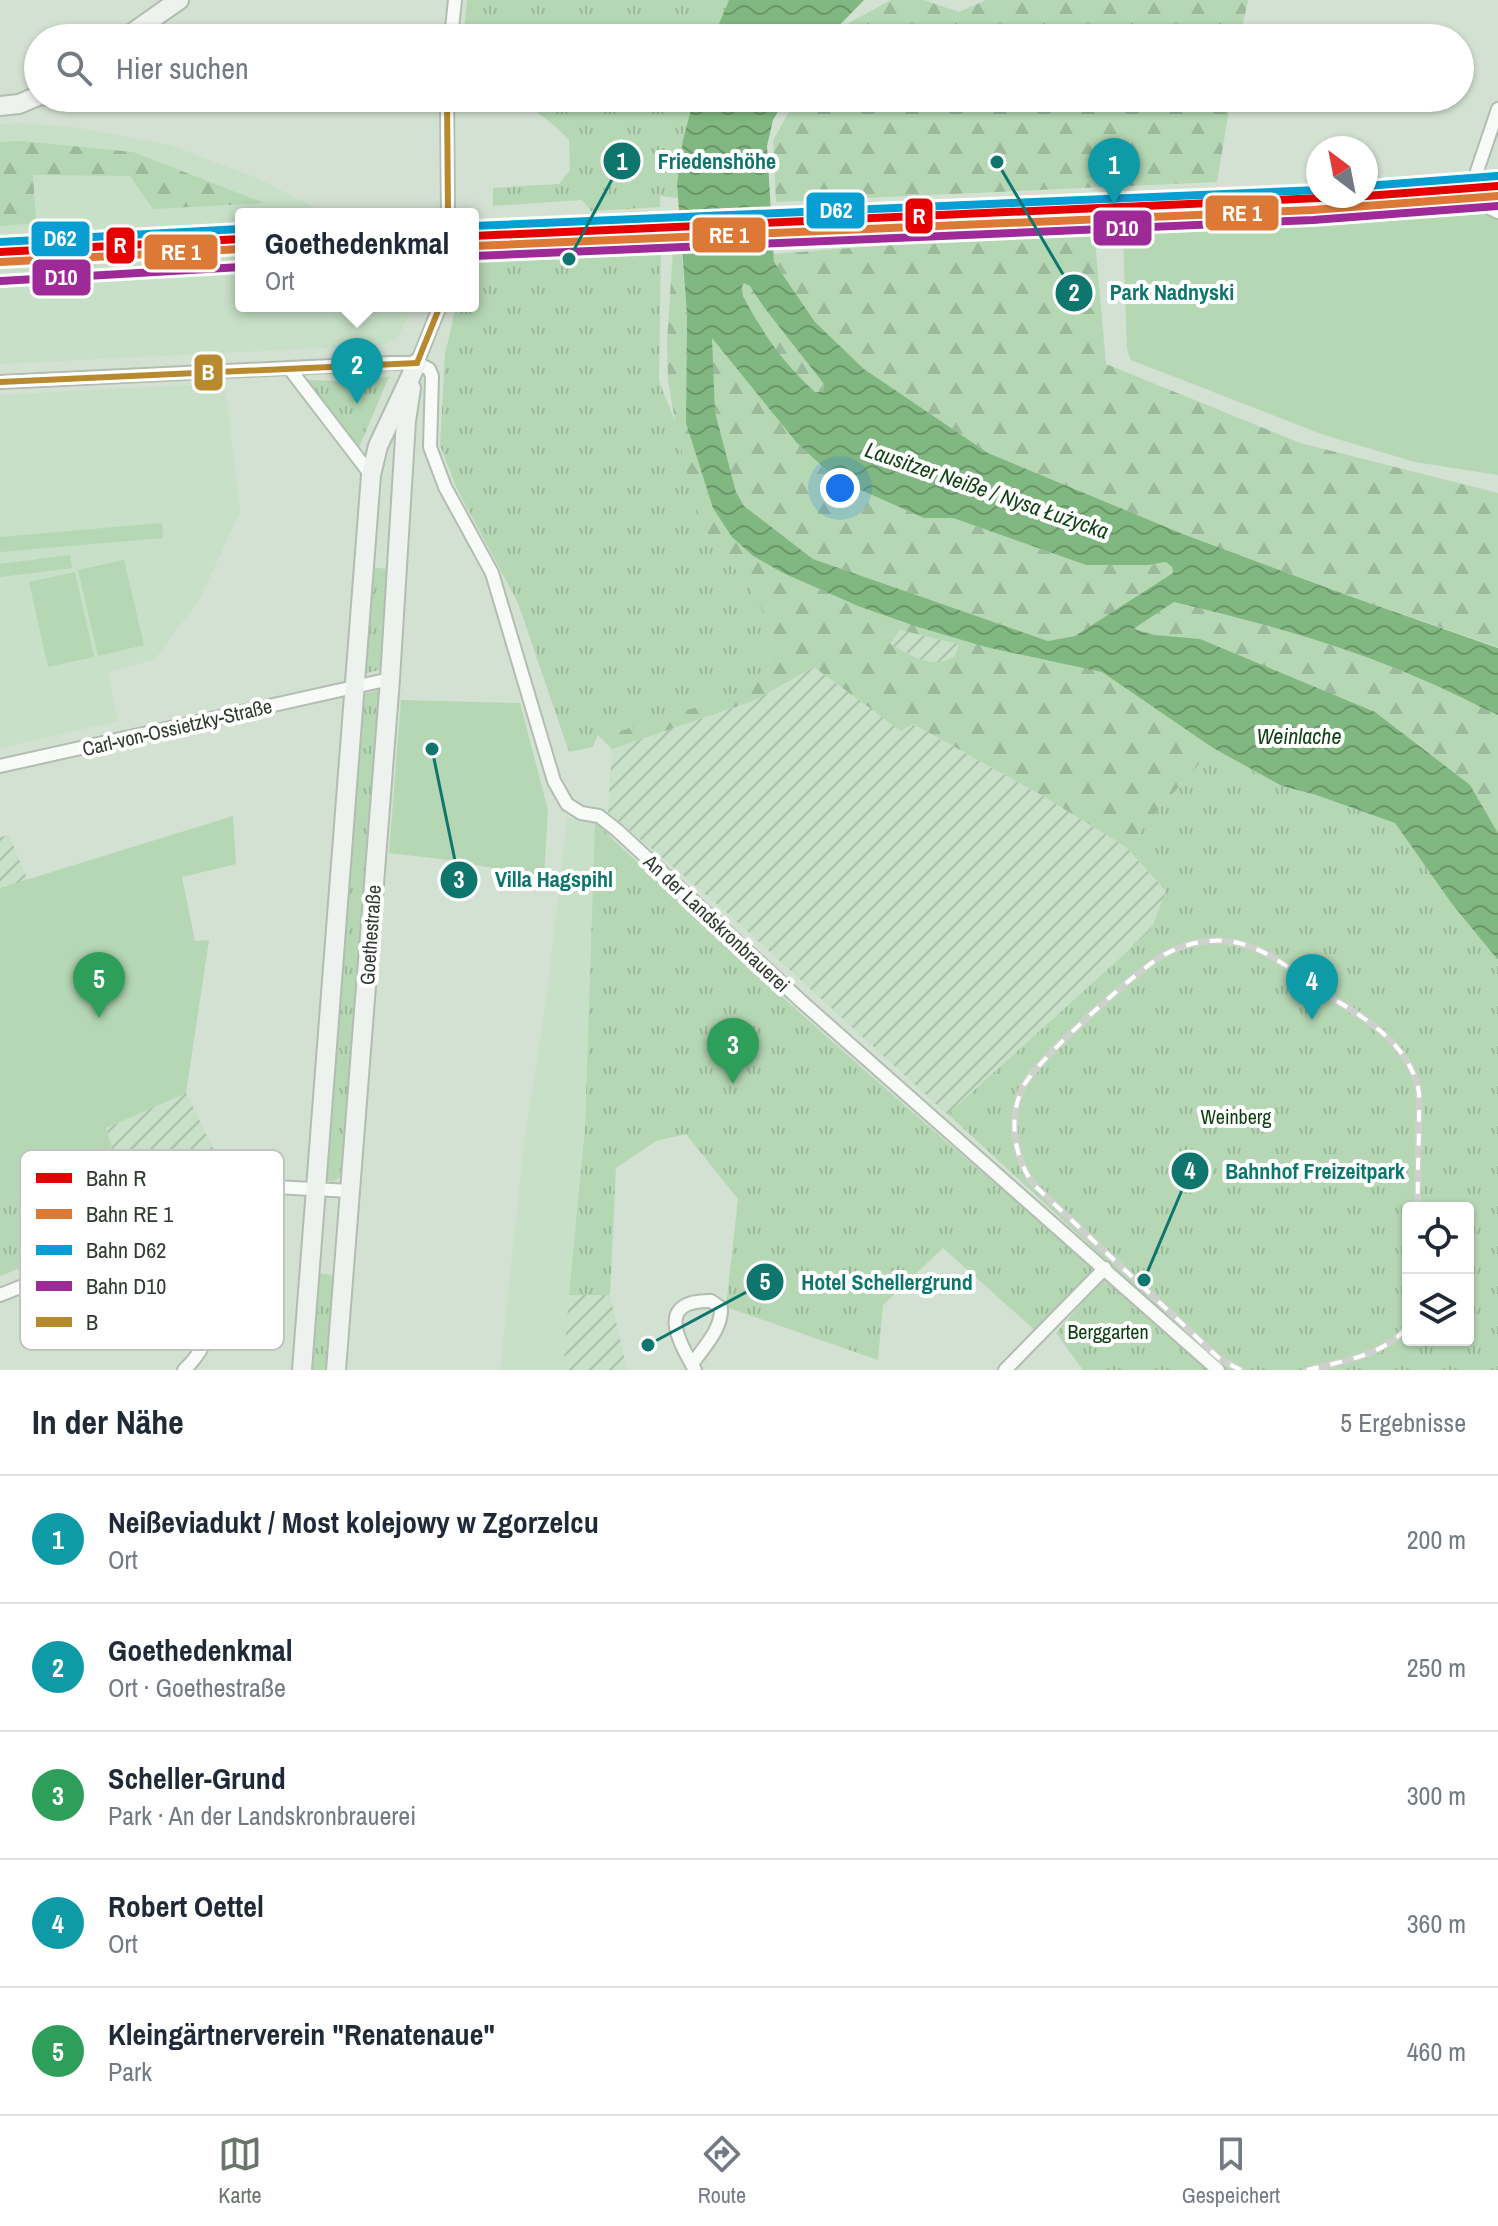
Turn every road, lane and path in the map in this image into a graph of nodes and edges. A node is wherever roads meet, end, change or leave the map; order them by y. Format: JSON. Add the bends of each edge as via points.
{"nodes":[{"id":1,"x":179,"y":0,"type":"edge"},
{"id":2,"x":455,"y":0,"type":"edge"},
{"id":3,"x":145,"y":24,"type":"edge"},
{"id":4,"x":452,"y":24,"type":"edge"},
{"id":5,"x":24,"y":101,"type":"edge"},
{"id":6,"x":0,"y":106,"type":"edge"},
{"id":7,"x":1498,"y":109,"type":"edge"},
{"id":8,"x":447,"y":112,"type":"edge"},
{"id":9,"x":1475,"y":201,"type":"junction"},
{"id":10,"x":448,"y":208,"type":"edge"},
{"id":11,"x":1498,"y":212,"type":"edge"},
{"id":12,"x":1114,"y":223,"type":"dead end"},
{"id":13,"x":438,"y":312,"type":"edge"},
{"id":14,"x":415,"y":366,"type":"junction"},
{"id":15,"x":289,"y":368,"type":"junction"},
{"id":16,"x":0,"y":382,"type":"edge"},
{"id":17,"x":371,"y":475,"type":"junction"},
{"id":18,"x":390,"y":679,"type":"junction"},
{"id":19,"x":354,"y":687,"type":"junction"},
{"id":20,"x":0,"y":766,"type":"edge"},
{"id":21,"x":284,"y":1187,"type":"edge"},
{"id":22,"x":315,"y":1189,"type":"junction"},
{"id":23,"x":351,"y":1191,"type":"junction"},
{"id":24,"x":1105,"y":1268,"type":"junction"},
{"id":25,"x":20,"y":1287,"type":"edge"},
{"id":26,"x":0,"y":1295,"type":"edge"},
{"id":27,"x":202,"y":1350,"type":"edge"},
{"id":28,"x":694,"y":1367,"type":"edge"},
{"id":29,"x":184,"y":1370,"type":"edge"},
{"id":30,"x":302,"y":1370,"type":"edge"},
{"id":31,"x":336,"y":1370,"type":"edge"},
{"id":32,"x":1005,"y":1370,"type":"edge"},
{"id":33,"x":1218,"y":1370,"type":"edge"}],
"edges":[{"from":1,"to":3,"type":"street"},
{"from":2,"to":4,"type":"street"},
{"from":5,"to":6,"type":"street"},
{"from":7,"to":9,"type":"street","via":[[1477,171]]},
{"from":8,"to":10,"type":"street"},
{"from":9,"to":11,"type":"street"},
{"from":9,"to":12,"type":"street"},
{"from":13,"to":14,"type":"street"},
{"from":14,"to":15,"type":"street"},
{"from":14,"to":17,"type":"street","name":"Goethestraße","via":[[378,446]]},
{"from":14,"to":18,"type":"street","name":"Goethestraße","via":[[406,421]]},
{"from":14,"to":24,"type":"street","name":"An der Landskronbrauerei","via":[[429,369],[432,376],[430,447],[445,487],[492,573],[550,769],[567,804],[599,816],[618,831],[801,1001]]},
{"from":15,"to":16,"type":"street"},
{"from":15,"to":17,"type":"street"},
{"from":17,"to":19,"type":"street","name":"Goethestraße"},
{"from":18,"to":19,"type":"street"},
{"from":18,"to":23,"type":"street","name":"Goethestraße"},
{"from":19,"to":20,"type":"street","name":"Carl-von-Ossietzky-Straße"},
{"from":19,"to":22,"type":"street","name":"Goethestraße"},
{"from":21,"to":22,"type":"street"},
{"from":22,"to":23,"type":"street"},
{"from":22,"to":30,"type":"street","name":"Goethestraße"},
{"from":23,"to":31,"type":"street","name":"Goethestraße"},
{"from":24,"to":32,"type":"street"},
{"from":24,"to":33,"type":"street","name":"An der Landskronbrauerei"},
{"from":25,"to":26,"type":"street"},
{"from":27,"to":29,"type":"street"},
{"from":28,"to":28,"type":"street","via":[[721,1318],[721,1308],[711,1301],[689,1303],[675,1315]]}]}
